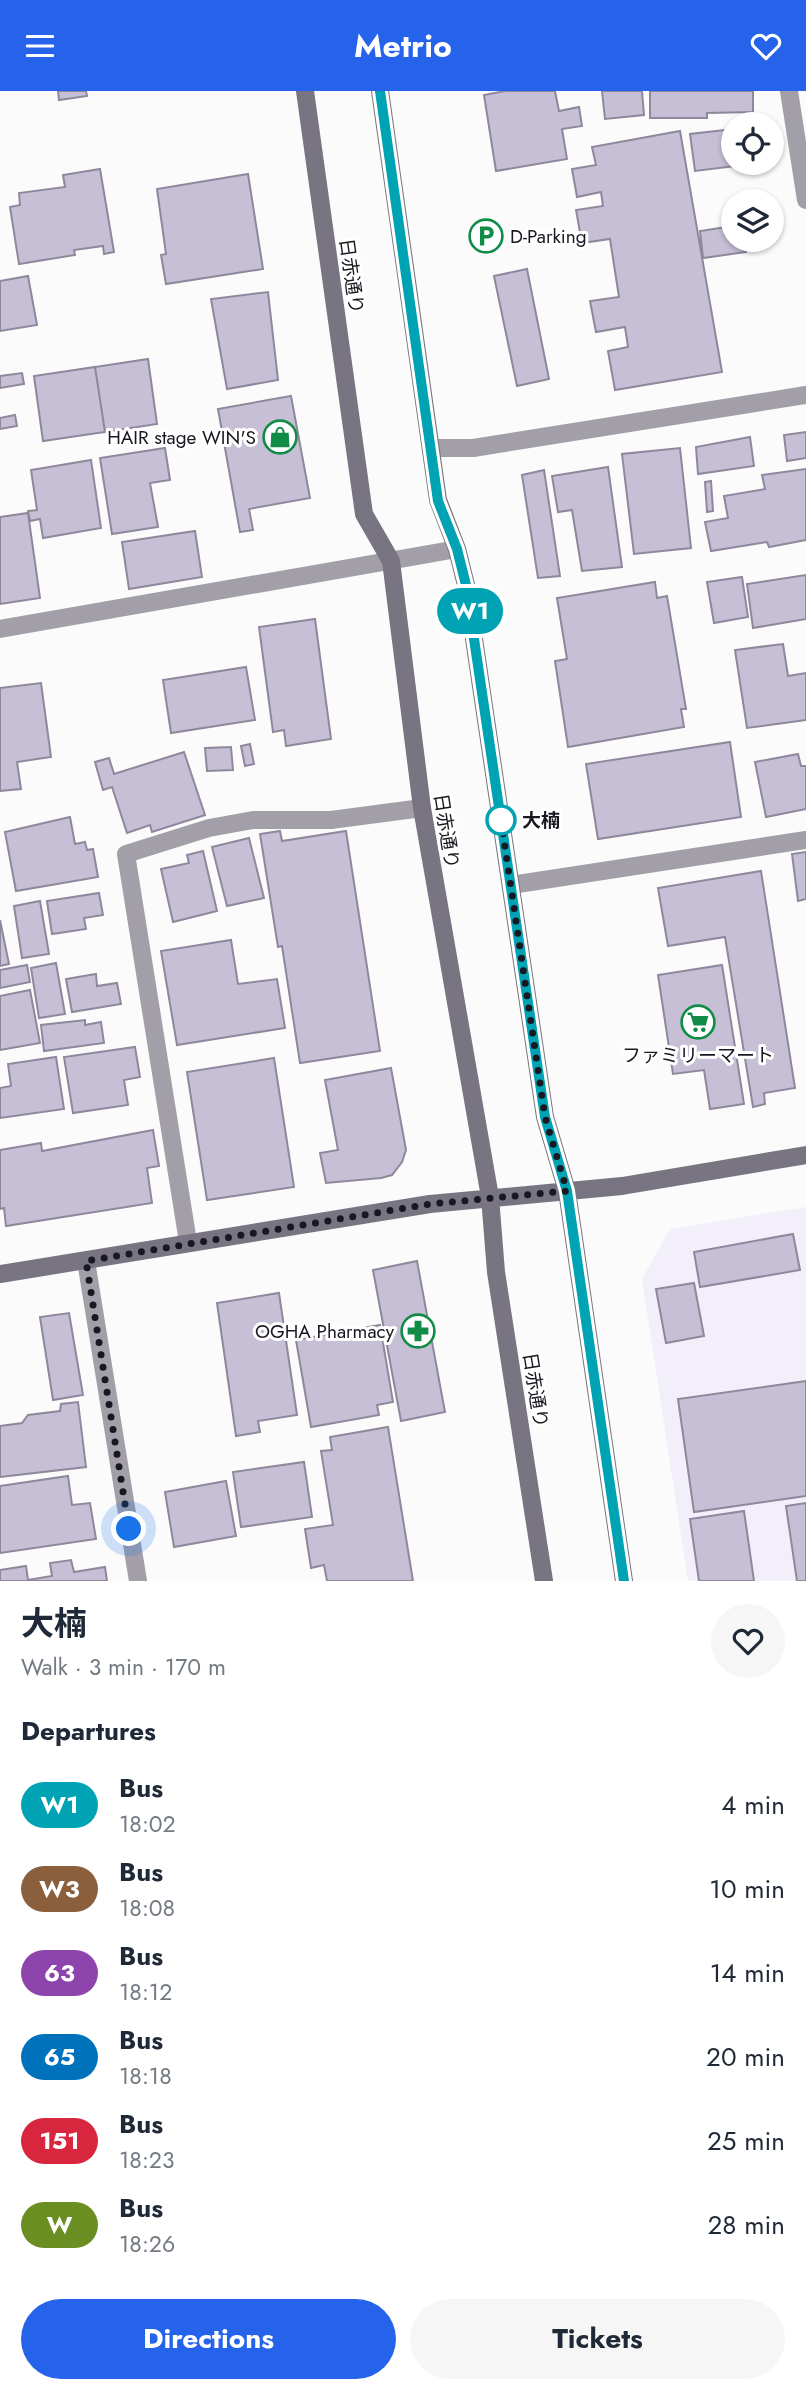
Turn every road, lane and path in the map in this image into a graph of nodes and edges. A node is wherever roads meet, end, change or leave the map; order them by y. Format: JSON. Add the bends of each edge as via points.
{"nodes":[{"id":1,"x":304,"y":91,"type":"edge"},
{"id":2,"x":380,"y":91,"type":"edge"},
{"id":3,"x":789,"y":91,"type":"edge"},
{"id":4,"x":806,"y":200,"type":"edge"},
{"id":5,"x":806,"y":395,"type":"edge"},
{"id":6,"x":432,"y":448,"type":"junction"},
{"id":7,"x":457,"y":549,"type":"junction"},
{"id":8,"x":391,"y":561,"type":"junction"},
{"id":9,"x":0,"y":629,"type":"edge"},
{"id":10,"x":422,"y":808,"type":"junction"},
{"id":11,"x":806,"y":840,"type":"edge"},
{"id":12,"x":511,"y":885,"type":"junction"},
{"id":13,"x":806,"y":1154,"type":"edge"},
{"id":14,"x":567,"y":1191,"type":"junction"},
{"id":15,"x":490,"y":1197,"type":"junction"},
{"id":16,"x":188,"y":1242,"type":"junction"},
{"id":17,"x":86,"y":1261,"type":"junction"},
{"id":18,"x":0,"y":1274,"type":"edge"},
{"id":19,"x":138,"y":1581,"type":"edge"},
{"id":20,"x":544,"y":1581,"type":"edge"},
{"id":21,"x":624,"y":1581,"type":"edge"}],
"edges":[{"from":1,"to":8,"type":"main road","name":"日赤通り","via":[[364,515]]},
{"from":2,"to":6,"type":"main road"},
{"from":3,"to":4,"type":"street"},
{"from":5,"to":6,"type":"street","via":[[473,448]]},
{"from":6,"to":7,"type":"main road","via":[[438,501]]},
{"from":7,"to":8,"type":"street"},
{"from":7,"to":12,"type":"main road"},
{"from":8,"to":9,"type":"street"},
{"from":8,"to":10,"type":"main road","name":"日赤通り"},
{"from":10,"to":15,"type":"main road","name":"日赤通り"},
{"from":10,"to":16,"type":"street","via":[[331,820],[253,820],[209,828],[126,854]]},
{"from":11,"to":12,"type":"street"},
{"from":12,"to":14,"type":"main road","via":[[545,1117]]},
{"from":13,"to":14,"type":"main road"},
{"from":14,"to":15,"type":"main road"},
{"from":14,"to":21,"type":"main road"},
{"from":15,"to":16,"type":"main road"},
{"from":15,"to":20,"type":"main road","name":"日赤通り","via":[[496,1272]]},
{"from":16,"to":17,"type":"main road"},
{"from":17,"to":18,"type":"main road"},
{"from":17,"to":19,"type":"street"}]}
